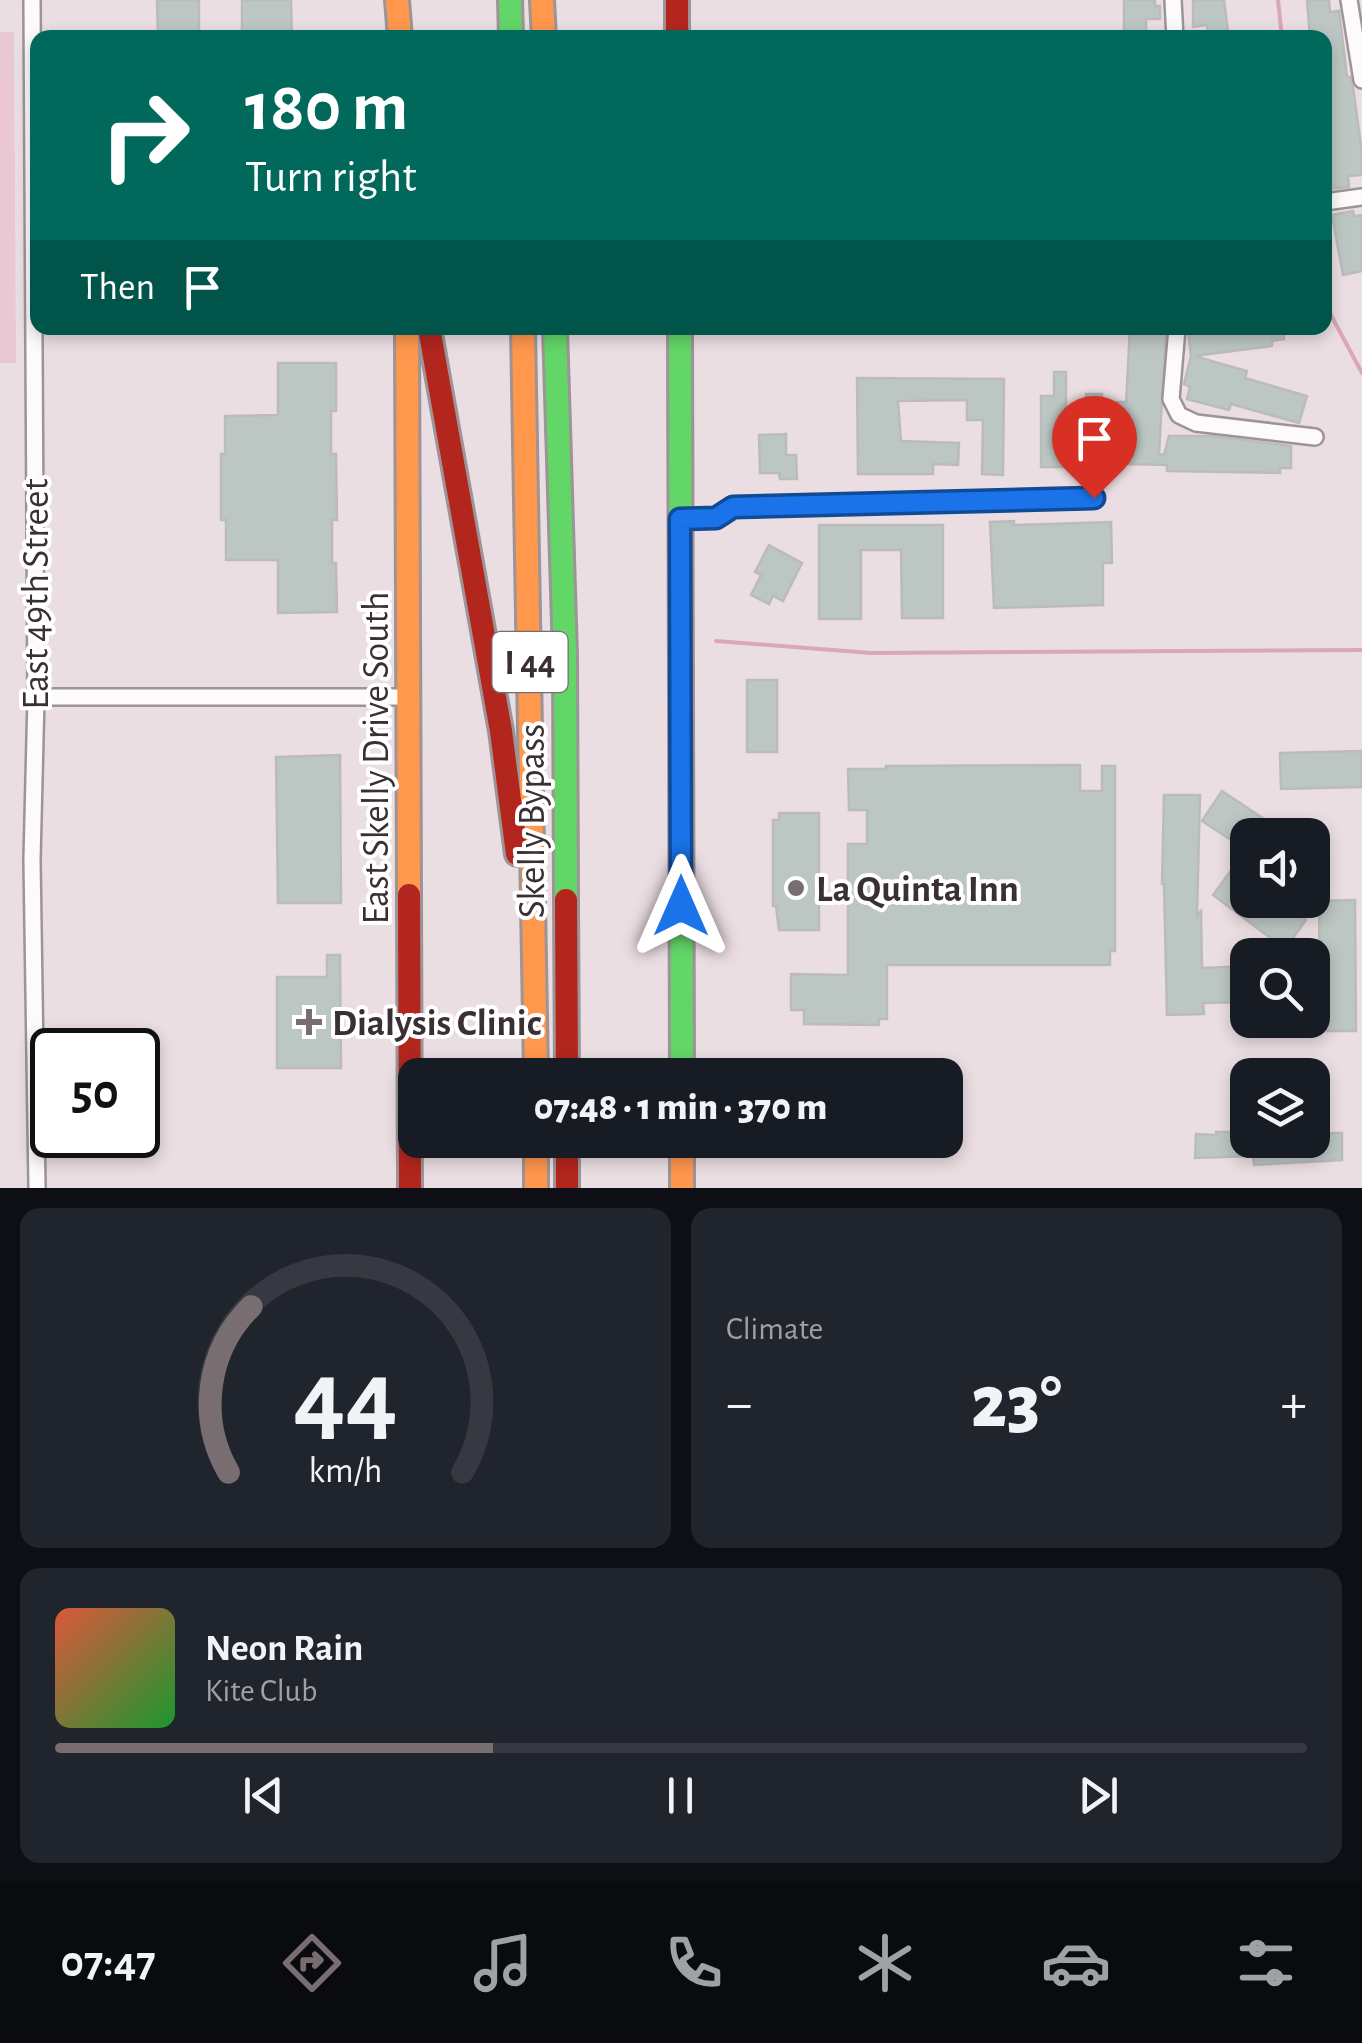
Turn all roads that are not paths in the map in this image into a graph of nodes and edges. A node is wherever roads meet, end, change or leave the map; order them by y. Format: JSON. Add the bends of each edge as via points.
{"nodes":[{"id":1,"x":32,"y":0,"type":"edge"},
{"id":2,"x":396,"y":0,"type":"edge"},
{"id":3,"x":510,"y":0,"type":"edge"},
{"id":4,"x":542,"y":0,"type":"edge"},
{"id":5,"x":677,"y":0,"type":"edge"},
{"id":6,"x":1172,"y":0,"type":"edge"},
{"id":7,"x":1349,"y":0,"type":"edge"},
{"id":8,"x":32,"y":30,"type":"edge"},
{"id":9,"x":399,"y":30,"type":"edge"},
{"id":10,"x":512,"y":30,"type":"edge"},
{"id":11,"x":544,"y":30,"type":"edge"},
{"id":12,"x":677,"y":30,"type":"edge"},
{"id":13,"x":1175,"y":30,"type":"edge"},
{"id":14,"x":1362,"y":80,"type":"edge"},
{"id":15,"x":1362,"y":198,"type":"edge"},
{"id":16,"x":1332,"y":201,"type":"edge"},
{"id":17,"x":34,"y":335,"type":"edge"},
{"id":18,"x":408,"y":335,"type":"edge"},
{"id":19,"x":430,"y":335,"type":"edge"},
{"id":20,"x":523,"y":335,"type":"edge"},
{"id":21,"x":555,"y":335,"type":"edge"},
{"id":22,"x":680,"y":335,"type":"edge"},
{"id":23,"x":1176,"y":335,"type":"edge"},
{"id":24,"x":1315,"y":437,"type":"dead end"},
{"id":25,"x":1094,"y":498,"type":"dead end"},
{"id":26,"x":680,"y":519,"type":"junction"},
{"id":27,"x":36,"y":697,"type":"junction"},
{"id":28,"x":411,"y":697,"type":"junction"},
{"id":29,"x":536,"y":996,"type":"junction"},
{"id":30,"x":536,"y":1058,"type":"edge"},
{"id":31,"x":567,"y":1058,"type":"edge"},
{"id":32,"x":682,"y":1058,"type":"edge"},
{"id":33,"x":536,"y":1158,"type":"edge"},
{"id":34,"x":567,"y":1158,"type":"edge"},
{"id":35,"x":682,"y":1158,"type":"edge"},
{"id":36,"x":38,"y":1188,"type":"edge"},
{"id":37,"x":410,"y":1188,"type":"edge"},
{"id":38,"x":536,"y":1188,"type":"edge"},
{"id":39,"x":567,"y":1188,"type":"edge"},
{"id":40,"x":682,"y":1188,"type":"edge"}],
"edges":[{"from":1,"to":8,"type":"street","name":"East 49th Street"},
{"from":2,"to":9,"type":"main road"},
{"from":3,"to":10,"type":"main road"},
{"from":4,"to":11,"type":"main road"},
{"from":5,"to":12,"type":"main road"},
{"from":6,"to":13,"type":"street"},
{"from":7,"to":14,"type":"street"},
{"from":15,"to":16,"type":"street"},
{"from":17,"to":27,"type":"street","name":"East 49th Street"},
{"from":18,"to":28,"type":"main road","name":"East Skelly Drive South"},
{"from":19,"to":29,"type":"main road","via":[[501,732]]},
{"from":20,"to":29,"type":"main road","name":"Skelly Bypass","number":"I 44"},
{"from":21,"to":31,"type":"main road","name":"Skelly Bypass","number":"I 44"},
{"from":22,"to":26,"type":"main road"},
{"from":23,"to":24,"type":"street","via":[[1171,399],[1179,416]]},
{"from":25,"to":26,"type":"street","via":[[733,507],[716,518]]},
{"from":26,"to":32,"type":"main road"},
{"from":27,"to":28,"type":"street"},
{"from":27,"to":36,"type":"street","name":"East 49th Street"},
{"from":28,"to":37,"type":"main road","name":"East Skelly Drive South"},
{"from":29,"to":30,"type":"main road","name":"Skelly Bypass","number":"I 44"},
{"from":33,"to":38,"type":"main road"},
{"from":34,"to":39,"type":"main road"},
{"from":35,"to":40,"type":"main road"}]}
